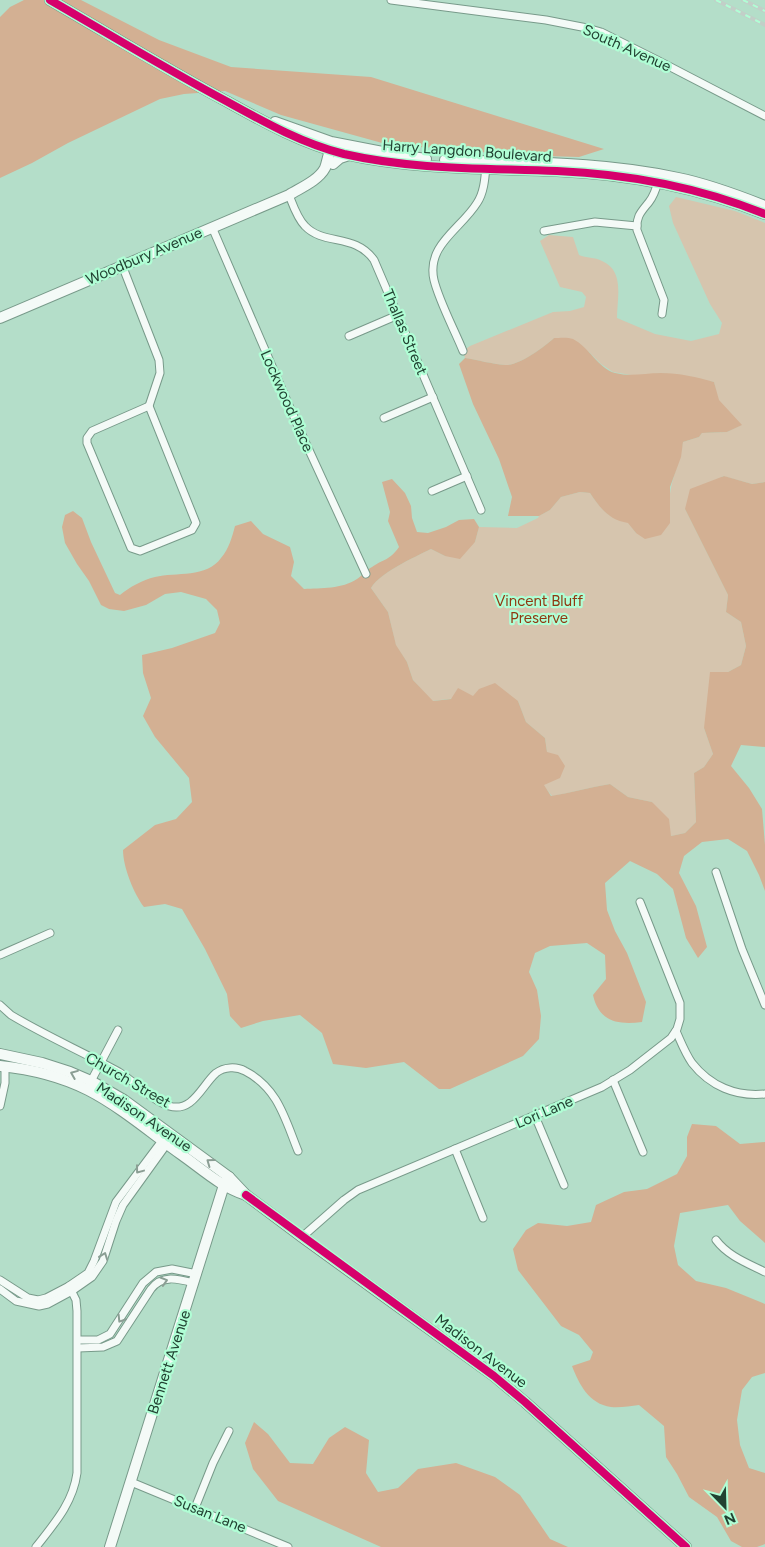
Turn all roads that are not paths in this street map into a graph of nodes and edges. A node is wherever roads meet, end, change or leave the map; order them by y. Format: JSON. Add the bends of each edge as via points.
{"nodes":[{"id":1,"x":50,"y":0,"type":"edge"},
{"id":2,"x":391,"y":0,"type":"edge"},
{"id":3,"x":248,"y":113,"type":"junction"},
{"id":4,"x":765,"y":116,"type":"edge"},
{"id":5,"x":315,"y":145,"type":"junction"},
{"id":6,"x":334,"y":148,"type":"junction"},
{"id":7,"x":351,"y":155,"type":"junction"},
{"id":8,"x":486,"y":165,"type":"junction"},
{"id":9,"x":329,"y":166,"type":"junction"},
{"id":10,"x":659,"y":178,"type":"junction"},
{"id":11,"x":288,"y":195,"type":"junction"},
{"id":12,"x":765,"y":206,"type":"edge"},
{"id":13,"x":765,"y":214,"type":"edge"},
{"id":14,"x":637,"y":226,"type":"junction"},
{"id":15,"x":212,"y":227,"type":"junction"},
{"id":16,"x":544,"y":231,"type":"dead end"},
{"id":17,"x":122,"y":265,"type":"junction"},
{"id":18,"x":662,"y":314,"type":"dead end"},
{"id":19,"x":398,"y":316,"type":"junction"},
{"id":20,"x":0,"y":318,"type":"edge"},
{"id":21,"x":349,"y":336,"type":"dead end"},
{"id":22,"x":463,"y":351,"type":"dead end"},
{"id":23,"x":433,"y":397,"type":"junction"},
{"id":24,"x":149,"y":406,"type":"junction"},
{"id":25,"x":384,"y":418,"type":"dead end"},
{"id":26,"x":467,"y":476,"type":"junction"},
{"id":27,"x":432,"y":491,"type":"dead end"},
{"id":28,"x":481,"y":510,"type":"dead end"},
{"id":29,"x":366,"y":574,"type":"dead end"},
{"id":30,"x":716,"y":872,"type":"dead end"},
{"id":31,"x":640,"y":902,"type":"dead end"},
{"id":32,"x":50,"y":933,"type":"dead end"},
{"id":33,"x":0,"y":955,"type":"edge"},
{"id":34,"x":0,"y":1005,"type":"edge"},
{"id":35,"x":765,"y":1005,"type":"edge"},
{"id":36,"x":118,"y":1030,"type":"dead end"},
{"id":37,"x":676,"y":1031,"type":"junction"},
{"id":38,"x":1,"y":1052,"type":"edge"},
{"id":39,"x":101,"y":1062,"type":"junction"},
{"id":40,"x":2,"y":1066,"type":"edge"},
{"id":41,"x":613,"y":1080,"type":"junction"},
{"id":42,"x":89,"y":1085,"type":"junction"},
{"id":43,"x":765,"y":1094,"type":"edge"},
{"id":44,"x":0,"y":1106,"type":"edge"},
{"id":45,"x":535,"y":1116,"type":"junction"},
{"id":46,"x":170,"y":1134,"type":"junction"},
{"id":47,"x":164,"y":1142,"type":"junction"},
{"id":48,"x":455,"y":1149,"type":"junction"},
{"id":49,"x":298,"y":1151,"type":"dead end"},
{"id":50,"x":643,"y":1152,"type":"dead end"},
{"id":51,"x":227,"y":1181,"type":"junction"},
{"id":52,"x":564,"y":1185,"type":"dead end"},
{"id":53,"x":483,"y":1218,"type":"dead end"},
{"id":54,"x":302,"y":1237,"type":"junction"},
{"id":55,"x":716,"y":1240,"type":"dead end"},
{"id":56,"x":765,"y":1272,"type":"edge"},
{"id":57,"x":195,"y":1279,"type":"junction"},
{"id":58,"x":0,"y":1280,"type":"edge"},
{"id":59,"x":71,"y":1289,"type":"junction"},
{"id":60,"x":0,"y":1290,"type":"edge"},
{"id":61,"x":78,"y":1340,"type":"junction"},
{"id":62,"x":78,"y":1348,"type":"junction"},
{"id":63,"x":228,"y":1431,"type":"dead end"},
{"id":64,"x":131,"y":1482,"type":"junction"},
{"id":65,"x":195,"y":1508,"type":"junction"},
{"id":66,"x":36,"y":1547,"type":"edge"},
{"id":67,"x":110,"y":1547,"type":"edge"},
{"id":68,"x":288,"y":1547,"type":"edge"},
{"id":69,"x":686,"y":1547,"type":"edge"}],
"edges":[{"from":1,"to":3,"type":"main road","name":"Harry Langdon Boulevard"},
{"from":2,"to":4,"type":"street","name":"South Avenue","via":[[546,20],[600,32]]},
{"from":3,"to":5,"type":"main road","name":"Harry Langdon Boulevard"},
{"from":3,"to":6,"type":"main road","name":"Harry Langdon Boulevard"},
{"from":5,"to":6,"type":"main road","name":"Harry Langdon Boulevard"},
{"from":5,"to":9,"type":"main road"},
{"from":6,"to":7,"type":"main road","name":"Harry Langdon Boulevard"},
{"from":6,"to":8,"type":"main road","name":"Harry Langdon Boulevard"},
{"from":6,"to":9,"type":"main road","name":"Woodbury Avenue"},
{"from":7,"to":8,"type":"main road","name":"Harry Langdon Boulevard","via":[[408,164]]},
{"from":7,"to":9,"type":"main road"},
{"from":8,"to":10,"type":"main road","name":"Harry Langdon Boulevard"},
{"from":8,"to":22,"type":"street","via":[[477,204],[446,238],[434,260],[434,281]]},
{"from":9,"to":11,"type":"main road","name":"Woodbury Avenue","via":[[326,178],[318,185]]},
{"from":10,"to":12,"type":"main road","name":"Harry Langdon Boulevard","via":[[727,191]]},
{"from":10,"to":13,"type":"main road","name":"Harry Langdon Boulevard"},
{"from":10,"to":14,"type":"street","via":[[651,200],[637,219]]},
{"from":11,"to":15,"type":"main road","name":"Woodbury Avenue"},
{"from":11,"to":19,"type":"street","name":"Thallas Street","via":[[308,229],[359,245],[369,253]]},
{"from":14,"to":16,"type":"street","via":[[595,222]]},
{"from":14,"to":18,"type":"street","via":[[664,300]]},
{"from":15,"to":17,"type":"main road","name":"Woodbury Avenue"},
{"from":15,"to":29,"type":"street","name":"Lockwood Place","via":[[296,424]]},
{"from":17,"to":20,"type":"main road","name":"Woodbury Avenue"},
{"from":17,"to":24,"type":"street","via":[[160,360],[160,373]]},
{"from":19,"to":21,"type":"street"},
{"from":19,"to":23,"type":"street","name":"Thallas Street"},
{"from":23,"to":25,"type":"street"},
{"from":23,"to":26,"type":"street","name":"Thallas Street"},
{"from":24,"to":24,"type":"street","via":[[92,431],[87,438],[131,548],[140,551],[192,530],[196,523]]},
{"from":26,"to":27,"type":"street"},
{"from":26,"to":28,"type":"street","name":"Thallas Street"},
{"from":30,"to":35,"type":"street"},
{"from":31,"to":37,"type":"street","via":[[679,999]]},
{"from":32,"to":33,"type":"street"},
{"from":34,"to":39,"type":"street","name":"Church Street","via":[[16,1019]]},
{"from":36,"to":39,"type":"street"},
{"from":37,"to":41,"type":"street","name":"Lori Lane","via":[[657,1050]]},
{"from":37,"to":43,"type":"street","via":[[693,1064],[720,1087],[737,1093]]},
{"from":38,"to":40,"type":"main road"},
{"from":42,"to":38,"type":"main road","name":"Madison Avenue","one_way":true,"via":[[53,1066]]},
{"from":39,"to":42,"type":"street"},
{"from":39,"to":49,"type":"street","name":"Church Street","via":[[175,1107],[193,1101],[220,1071],[242,1069],[271,1092]]},
{"from":40,"to":42,"type":"main road","name":"Madison Avenue"},
{"from":40,"to":44,"type":"street","via":[[5,1083]]},
{"from":41,"to":45,"type":"street","name":"Lori Lane"},
{"from":41,"to":50,"type":"street"},
{"from":42,"to":46,"type":"main road","name":"Madison Avenue","via":[[124,1100]]},
{"from":42,"to":47,"type":"main road","name":"Madison Avenue"},
{"from":45,"to":48,"type":"street","name":"Lori Lane"},
{"from":45,"to":52,"type":"street"},
{"from":46,"to":47,"type":"street"},
{"from":51,"to":46,"type":"main road","name":"Madison Avenue","one_way":true},
{"from":47,"to":51,"type":"main road","name":"Madison Avenue"},
{"from":47,"to":59,"type":"street","via":[[116,1202],[92,1268]]},
{"from":48,"to":53,"type":"street"},
{"from":48,"to":54,"type":"street","name":"Lori Lane","via":[[358,1190]]},
{"from":51,"to":54,"type":"main road","name":"Madison Avenue","via":[[235,1192],[246,1195]]},
{"from":51,"to":57,"type":"main road","name":"Bennett Avenue"},
{"from":54,"to":69,"type":"main road","name":"Madison Avenue","via":[[494,1376]]},
{"from":55,"to":56,"type":"street","via":[[730,1254]]},
{"from":57,"to":61,"type":"street","one_way":true,"via":[[172,1269],[156,1272],[143,1283],[110,1334],[98,1340]]},
{"from":62,"to":57,"type":"street","one_way":true,"via":[[103,1347],[117,1341],[157,1282]]},
{"from":57,"to":64,"type":"main road","name":"Bennett Avenue"},
{"from":58,"to":59,"type":"street","via":[[28,1298],[38,1300]]},
{"from":59,"to":60,"type":"street","via":[[39,1306],[16,1301]]},
{"from":59,"to":61,"type":"street","via":[[77,1304]]},
{"from":61,"to":62,"type":"street"},
{"from":62,"to":66,"type":"street","via":[[76,1482],[67,1505]]},
{"from":63,"to":65,"type":"street"},
{"from":64,"to":65,"type":"street","name":"Susan Lane"},
{"from":64,"to":67,"type":"main road","name":"Bennett Avenue"},
{"from":65,"to":68,"type":"street","name":"Susan Lane"}]}
